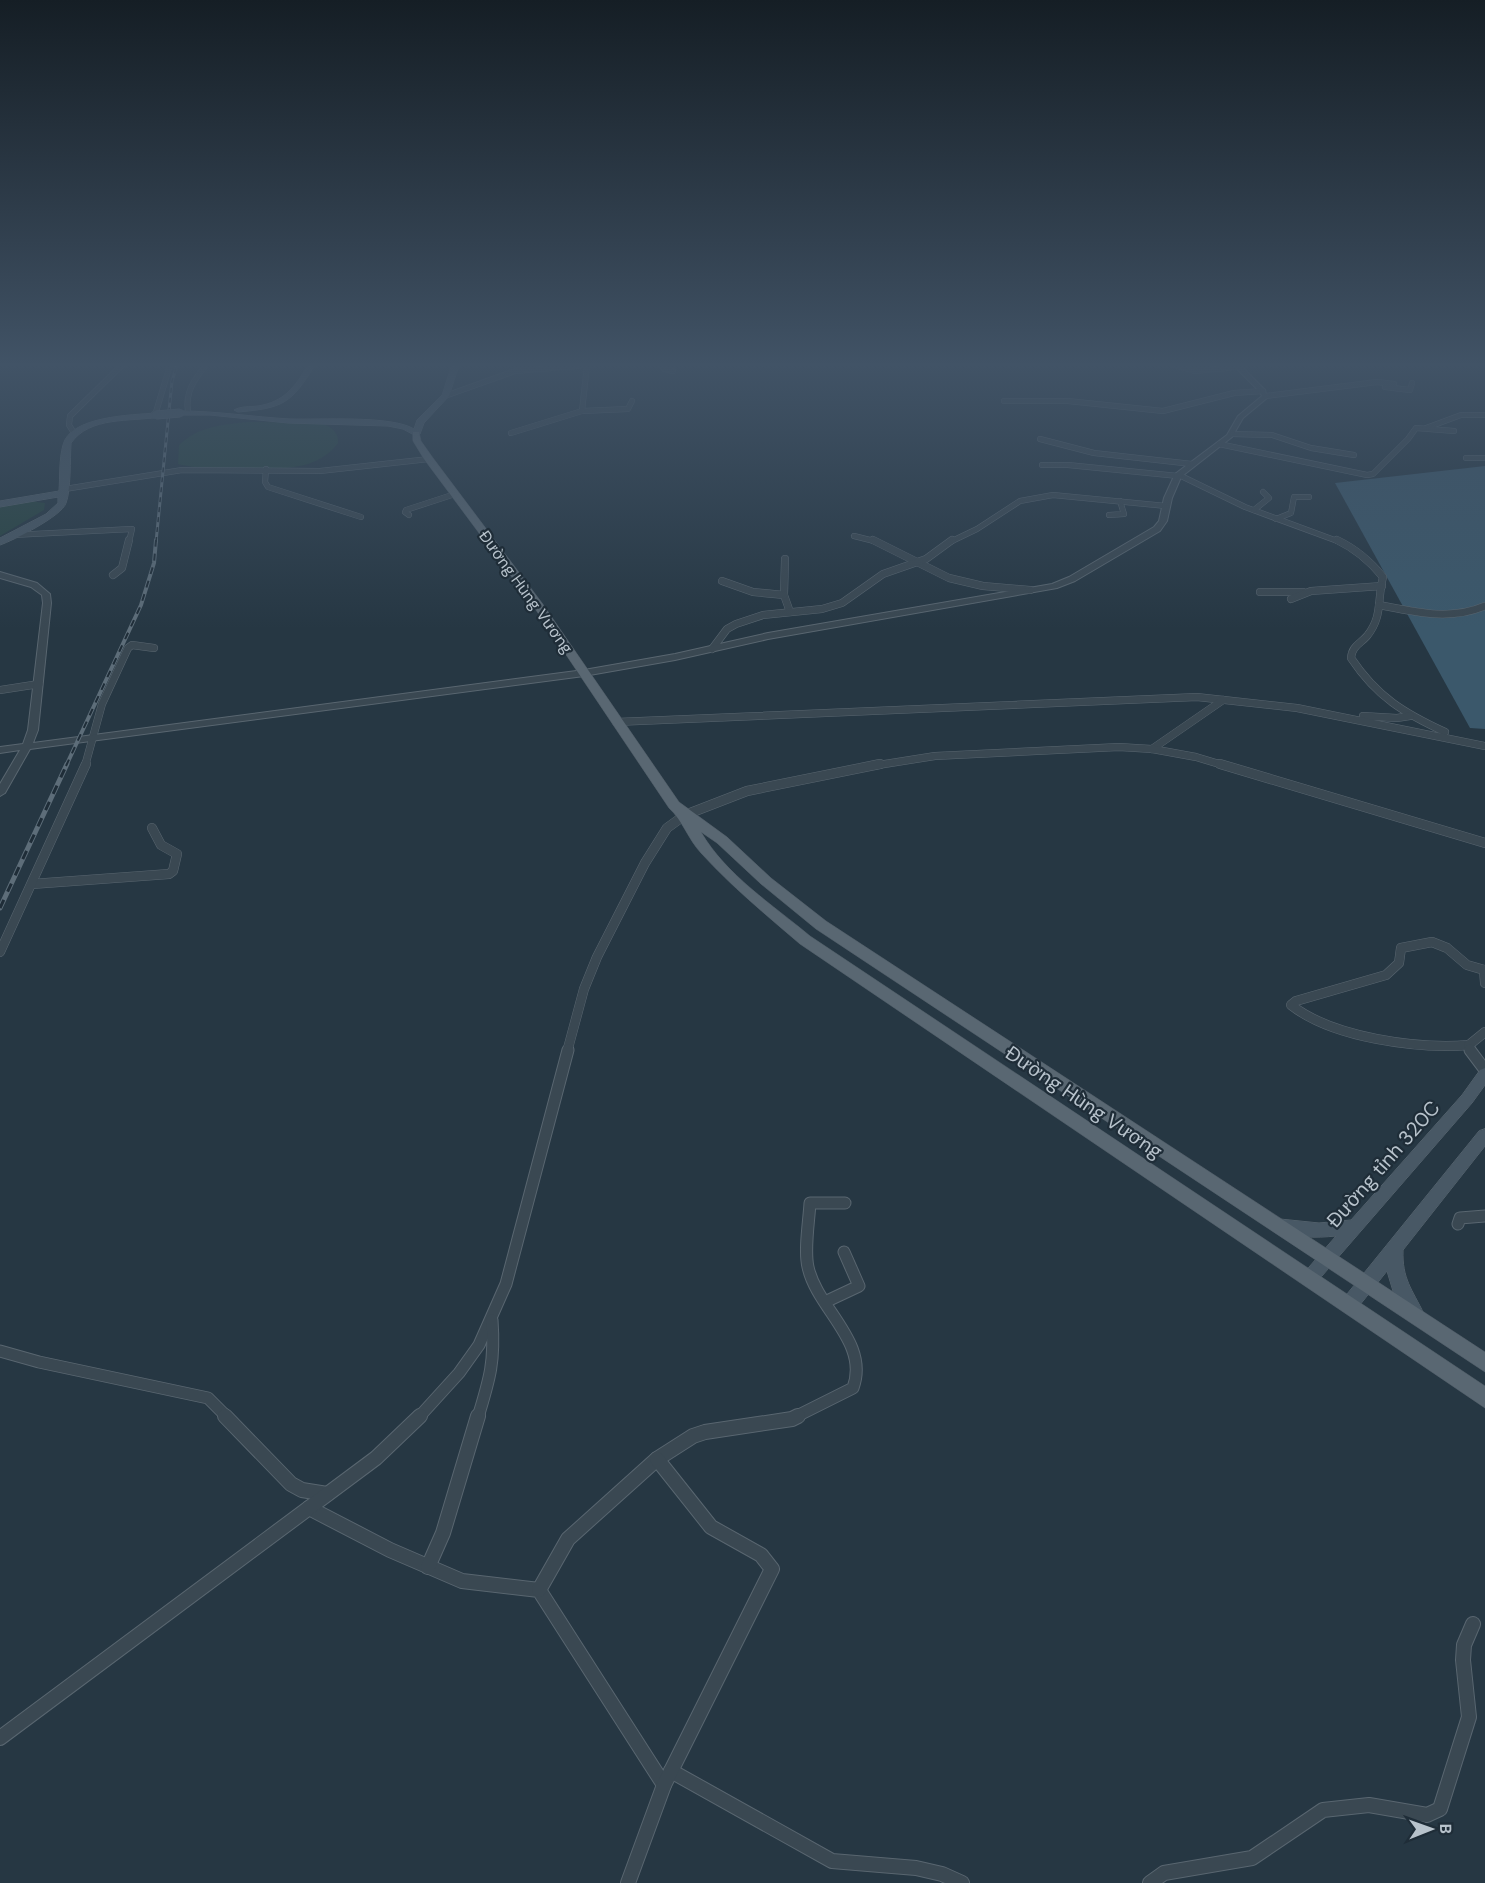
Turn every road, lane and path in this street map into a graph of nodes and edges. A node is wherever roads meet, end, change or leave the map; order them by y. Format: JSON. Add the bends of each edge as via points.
{"nodes":[{"id":1,"x":68,"y":453,"type":"edge"},
{"id":2,"x":425,"y":453,"type":"edge"},
{"id":3,"x":1102,"y":453,"type":"edge"},
{"id":4,"x":1207,"y":453,"type":"edge"},
{"id":5,"x":1261,"y":453,"type":"edge"},
{"id":6,"x":1341,"y":453,"type":"edge"},
{"id":7,"x":1395,"y":453,"type":"edge"},
{"id":8,"x":1354,"y":455,"type":"dead end"},
{"id":9,"x":1466,"y":458,"type":"dead end"},
{"id":10,"x":1485,"y":458,"type":"edge"},
{"id":11,"x":429,"y":459,"type":"junction"},
{"id":12,"x":1192,"y":464,"type":"junction"},
{"id":13,"x":1042,"y":465,"type":"dead end"},
{"id":14,"x":266,"y":470,"type":"junction"},
{"id":15,"x":1179,"y":476,"type":"junction"},
{"id":16,"x":64,"y":491,"type":"junction"},
{"id":17,"x":1263,"y":492,"type":"dead end"},
{"id":18,"x":455,"y":494,"type":"junction"},
{"id":19,"x":1309,"y":497,"type":"dead end"},
{"id":20,"x":1120,"y":501,"type":"junction"},
{"id":21,"x":0,"y":504,"type":"edge"},
{"id":22,"x":1166,"y":506,"type":"junction"},
{"id":23,"x":1254,"y":510,"type":"junction"},
{"id":24,"x":409,"y":515,"type":"dead end"},
{"id":25,"x":1109,"y":515,"type":"dead end"},
{"id":26,"x":361,"y":517,"type":"dead end"},
{"id":27,"x":1276,"y":519,"type":"junction"},
{"id":28,"x":13,"y":535,"type":"junction"},
{"id":29,"x":854,"y":536,"type":"dead end"},
{"id":30,"x":0,"y":542,"type":"edge"},
{"id":31,"x":785,"y":559,"type":"dead end"},
{"id":32,"x":917,"y":563,"type":"junction"},
{"id":33,"x":0,"y":575,"type":"edge"},
{"id":34,"x":113,"y":575,"type":"dead end"},
{"id":35,"x":722,"y":581,"type":"dead end"},
{"id":36,"x":1382,"y":586,"type":"junction"},
{"id":37,"x":1030,"y":590,"type":"junction"},
{"id":38,"x":1260,"y":592,"type":"dead end"},
{"id":39,"x":1306,"y":592,"type":"junction"},
{"id":40,"x":784,"y":595,"type":"junction"},
{"id":41,"x":1291,"y":599,"type":"dead end"},
{"id":42,"x":1379,"y":605,"type":"junction"},
{"id":43,"x":1485,"y":606,"type":"edge"},
{"id":44,"x":790,"y":612,"type":"junction"},
{"id":45,"x":154,"y":648,"type":"dead end"},
{"id":46,"x":712,"y":649,"type":"junction"},
{"id":47,"x":584,"y":673,"type":"junction"},
{"id":48,"x":39,"y":684,"type":"junction"},
{"id":49,"x":0,"y":690,"type":"edge"},
{"id":50,"x":1223,"y":700,"type":"junction"},
{"id":51,"x":1410,"y":716,"type":"junction"},
{"id":52,"x":1343,"y":717,"type":"junction"},
{"id":53,"x":616,"y":722,"type":"junction"},
{"id":54,"x":1460,"y":739,"type":"junction"},
{"id":55,"x":93,"y":740,"type":"junction"},
{"id":56,"x":1485,"y":746,"type":"edge"},
{"id":57,"x":26,"y":748,"type":"junction"},
{"id":58,"x":1152,"y":749,"type":"junction"},
{"id":59,"x":0,"y":750,"type":"edge"},
{"id":60,"x":0,"y":793,"type":"edge"},
{"id":61,"x":685,"y":815,"type":"junction"},
{"id":62,"x":152,"y":828,"type":"dead end"},
{"id":63,"x":1485,"y":843,"type":"edge"},
{"id":64,"x":32,"y":884,"type":"junction"},
{"id":65,"x":1,"y":949,"type":"edge"},
{"id":66,"x":1485,"y":970,"type":"edge"},
{"id":67,"x":1485,"y":983,"type":"edge"},
{"id":68,"x":1485,"y":1032,"type":"edge"},
{"id":69,"x":1469,"y":1045,"type":"junction"},
{"id":70,"x":1485,"y":1072,"type":"edge"},
{"id":71,"x":1485,"y":1135,"type":"edge"},
{"id":72,"x":845,"y":1203,"type":"dead end"},
{"id":73,"x":1485,"y":1216,"type":"edge"},
{"id":74,"x":1458,"y":1224,"type":"dead end"},
{"id":75,"x":1358,"y":1225,"type":"junction"},
{"id":76,"x":1279,"y":1226,"type":"junction"},
{"id":77,"x":1395,"y":1249,"type":"junction"},
{"id":78,"x":844,"y":1252,"type":"dead end"},
{"id":79,"x":1328,"y":1258,"type":"junction"},
{"id":80,"x":1310,"y":1279,"type":"junction"},
{"id":81,"x":1367,"y":1283,"type":"junction"},
{"id":82,"x":825,"y":1302,"type":"junction"},
{"id":83,"x":1349,"y":1305,"type":"junction"},
{"id":84,"x":1416,"y":1316,"type":"junction"},
{"id":85,"x":492,"y":1318,"type":"junction"},
{"id":86,"x":0,"y":1351,"type":"edge"},
{"id":87,"x":1485,"y":1363,"type":"edge"},
{"id":88,"x":1485,"y":1398,"type":"edge"},
{"id":89,"x":657,"y":1459,"type":"junction"},
{"id":90,"x":327,"y":1494,"type":"junction"},
{"id":91,"x":309,"y":1508,"type":"junction"},
{"id":92,"x":428,"y":1567,"type":"junction"},
{"id":93,"x":539,"y":1590,"type":"junction"},
{"id":94,"x":1473,"y":1624,"type":"dead end"},
{"id":95,"x":0,"y":1738,"type":"edge"},
{"id":96,"x":668,"y":1778,"type":"junction"},
{"id":97,"x":628,"y":1883,"type":"edge"},
{"id":98,"x":962,"y":1883,"type":"edge"},
{"id":99,"x":1150,"y":1883,"type":"edge"}],
"edges":[{"from":1,"to":16,"type":"main road"},
{"from":2,"to":11,"type":"main road","name":"Đường Hùng Vương"},
{"from":3,"to":12,"type":"street"},
{"from":4,"to":12,"type":"street"},
{"from":5,"to":7,"type":"street","via":[[1367,475]]},
{"from":6,"to":8,"type":"street"},
{"from":9,"to":10,"type":"street"},
{"from":11,"to":14,"type":"street","via":[[320,471]]},
{"from":11,"to":18,"type":"main road","name":"Đường Hùng Vương"},
{"from":12,"to":15,"type":"street"},
{"from":13,"to":15,"type":"street"},
{"from":14,"to":16,"type":"street","via":[[164,472]]},
{"from":14,"to":26,"type":"street","via":[[268,487]]},
{"from":15,"to":22,"type":"street"},
{"from":15,"to":23,"type":"street"},
{"from":16,"to":21,"type":"main road"},
{"from":16,"to":28,"type":"main road","via":[[62,504],[55,512]]},
{"from":17,"to":23,"type":"street","via":[[1269,498]]},
{"from":18,"to":24,"type":"street","via":[[406,510]]},
{"from":18,"to":47,"type":"main road","name":"Đường Hùng Vương"},
{"from":19,"to":27,"type":"street","via":[[1294,497],[1291,513]]},
{"from":20,"to":22,"type":"street"},
{"from":20,"to":25,"type":"street","via":[[1124,514]]},
{"from":20,"to":32,"type":"street","via":[[1053,495],[1020,501]]},
{"from":22,"to":37,"type":"street","via":[[1161,525],[1129,546],[1064,583]]},
{"from":23,"to":27,"type":"street"},
{"from":27,"to":36,"type":"street","via":[[1358,551],[1382,574]]},
{"from":28,"to":30,"type":"main road"},
{"from":28,"to":34,"type":"street","via":[[132,530],[122,568]]},
{"from":29,"to":32,"type":"street","via":[[879,540]]},
{"from":31,"to":40,"type":"street"},
{"from":32,"to":37,"type":"street","via":[[963,582]]},
{"from":32,"to":44,"type":"street","via":[[883,574],[836,605]]},
{"from":33,"to":48,"type":"street","via":[[34,585],[46,594]]},
{"from":35,"to":40,"type":"street","via":[[753,592]]},
{"from":36,"to":39,"type":"street"},
{"from":36,"to":42,"type":"street"},
{"from":37,"to":46,"type":"street"},
{"from":38,"to":39,"type":"street"},
{"from":39,"to":41,"type":"street"},
{"from":40,"to":44,"type":"street"},
{"from":42,"to":43,"type":"street","via":[[1439,615],[1468,613]]},
{"from":42,"to":51,"type":"street","via":[[1379,615],[1367,636],[1352,650],[1352,658],[1394,706]]},
{"from":44,"to":46,"type":"street","via":[[736,624]]},
{"from":45,"to":55,"type":"street","via":[[130,646],[102,704]]},
{"from":46,"to":47,"type":"street"},
{"from":47,"to":53,"type":"main road","name":"Đường Hùng Vương"},
{"from":47,"to":55,"type":"street"},
{"from":48,"to":49,"type":"street"},
{"from":48,"to":57,"type":"street","via":[[36,715]]},
{"from":50,"to":52,"type":"street"},
{"from":50,"to":53,"type":"street","via":[[1182,697]]},
{"from":50,"to":58,"type":"street"},
{"from":51,"to":52,"type":"street"},
{"from":51,"to":54,"type":"street"},
{"from":52,"to":54,"type":"street"},
{"from":53,"to":61,"type":"main road","name":"Đường Hùng Vương"},
{"from":54,"to":56,"type":"street"},
{"from":55,"to":57,"type":"street"},
{"from":55,"to":64,"type":"street"},
{"from":57,"to":59,"type":"street"},
{"from":57,"to":60,"type":"street"},
{"from":58,"to":61,"type":"street","via":[[1070,748],[896,761],[747,791]]},
{"from":58,"to":63,"type":"street","via":[[1257,774]]},
{"from":61,"to":76,"type":"main road","name":"Đường Hùng Vương","via":[[722,840],[821,925]]},
{"from":61,"to":80,"type":"main road","name":"Đường Hùng Vương","via":[[703,847],[738,884],[805,940]]},
{"from":61,"to":85,"type":"street","via":[[667,828],[645,863],[584,989],[506,1284]]},
{"from":62,"to":64,"type":"street","via":[[161,845],[177,854],[170,874]]},
{"from":64,"to":65,"type":"street"},
{"from":66,"to":67,"type":"street"},
{"from":66,"to":69,"type":"street","via":[[1467,965],[1441,944],[1424,941],[1401,948],[1399,963],[1386,975],[1291,1005],[1314,1019],[1404,1044]]},
{"from":68,"to":69,"type":"street"},
{"from":69,"to":70,"type":"street"},
{"from":70,"to":75,"type":"main road","name":"Đường tỉnh 320C","via":[[1467,1100]]},
{"from":71,"to":77,"type":"main road"},
{"from":72,"to":82,"type":"street","via":[[814,1202],[808,1207],[807,1265]]},
{"from":73,"to":74,"type":"street","via":[[1460,1218]]},
{"from":75,"to":76,"type":"main road","via":[[1315,1231]]},
{"from":75,"to":79,"type":"main road","name":"Đường tỉnh 320C"},
{"from":76,"to":79,"type":"main road","name":"Đường Hùng Vương"},
{"from":77,"to":81,"type":"main road"},
{"from":77,"to":84,"type":"main road","via":[[1395,1276]]},
{"from":78,"to":82,"type":"street","via":[[859,1286]]},
{"from":79,"to":80,"type":"main road","name":"Đường tỉnh 320C"},
{"from":79,"to":81,"type":"main road","name":"Đường Hùng Vương"},
{"from":80,"to":83,"type":"main road","name":"Đường Hùng Vương"},
{"from":81,"to":83,"type":"main road"},
{"from":81,"to":84,"type":"main road","name":"Đường Hùng Vương"},
{"from":82,"to":89,"type":"street","via":[[851,1344],[858,1374],[853,1388],[792,1419],[698,1434]]},
{"from":83,"to":88,"type":"main road","name":"Đường Hùng Vương"},
{"from":84,"to":87,"type":"main road","name":"Đường Hùng Vương"},
{"from":85,"to":90,"type":"street","via":[[478,1345],[436,1401],[376,1458]]},
{"from":85,"to":92,"type":"street","via":[[492,1371],[443,1533]]},
{"from":86,"to":90,"type":"street","via":[[208,1398],[291,1484]]},
{"from":89,"to":93,"type":"street","via":[[568,1539]]},
{"from":89,"to":96,"type":"street","via":[[720,1536],[765,1557],[772,1569]]},
{"from":90,"to":91,"type":"street"},
{"from":91,"to":92,"type":"street"},
{"from":91,"to":95,"type":"street"},
{"from":92,"to":93,"type":"street","via":[[473,1584]]},
{"from":93,"to":96,"type":"street"},
{"from":94,"to":99,"type":"street","via":[[1463,1660],[1469,1717],[1440,1809],[1427,1815],[1369,1805],[1323,1810],[1252,1858],[1164,1873]]},
{"from":96,"to":97,"type":"street"},
{"from":96,"to":98,"type":"street","via":[[832,1861],[915,1868]]}]}
